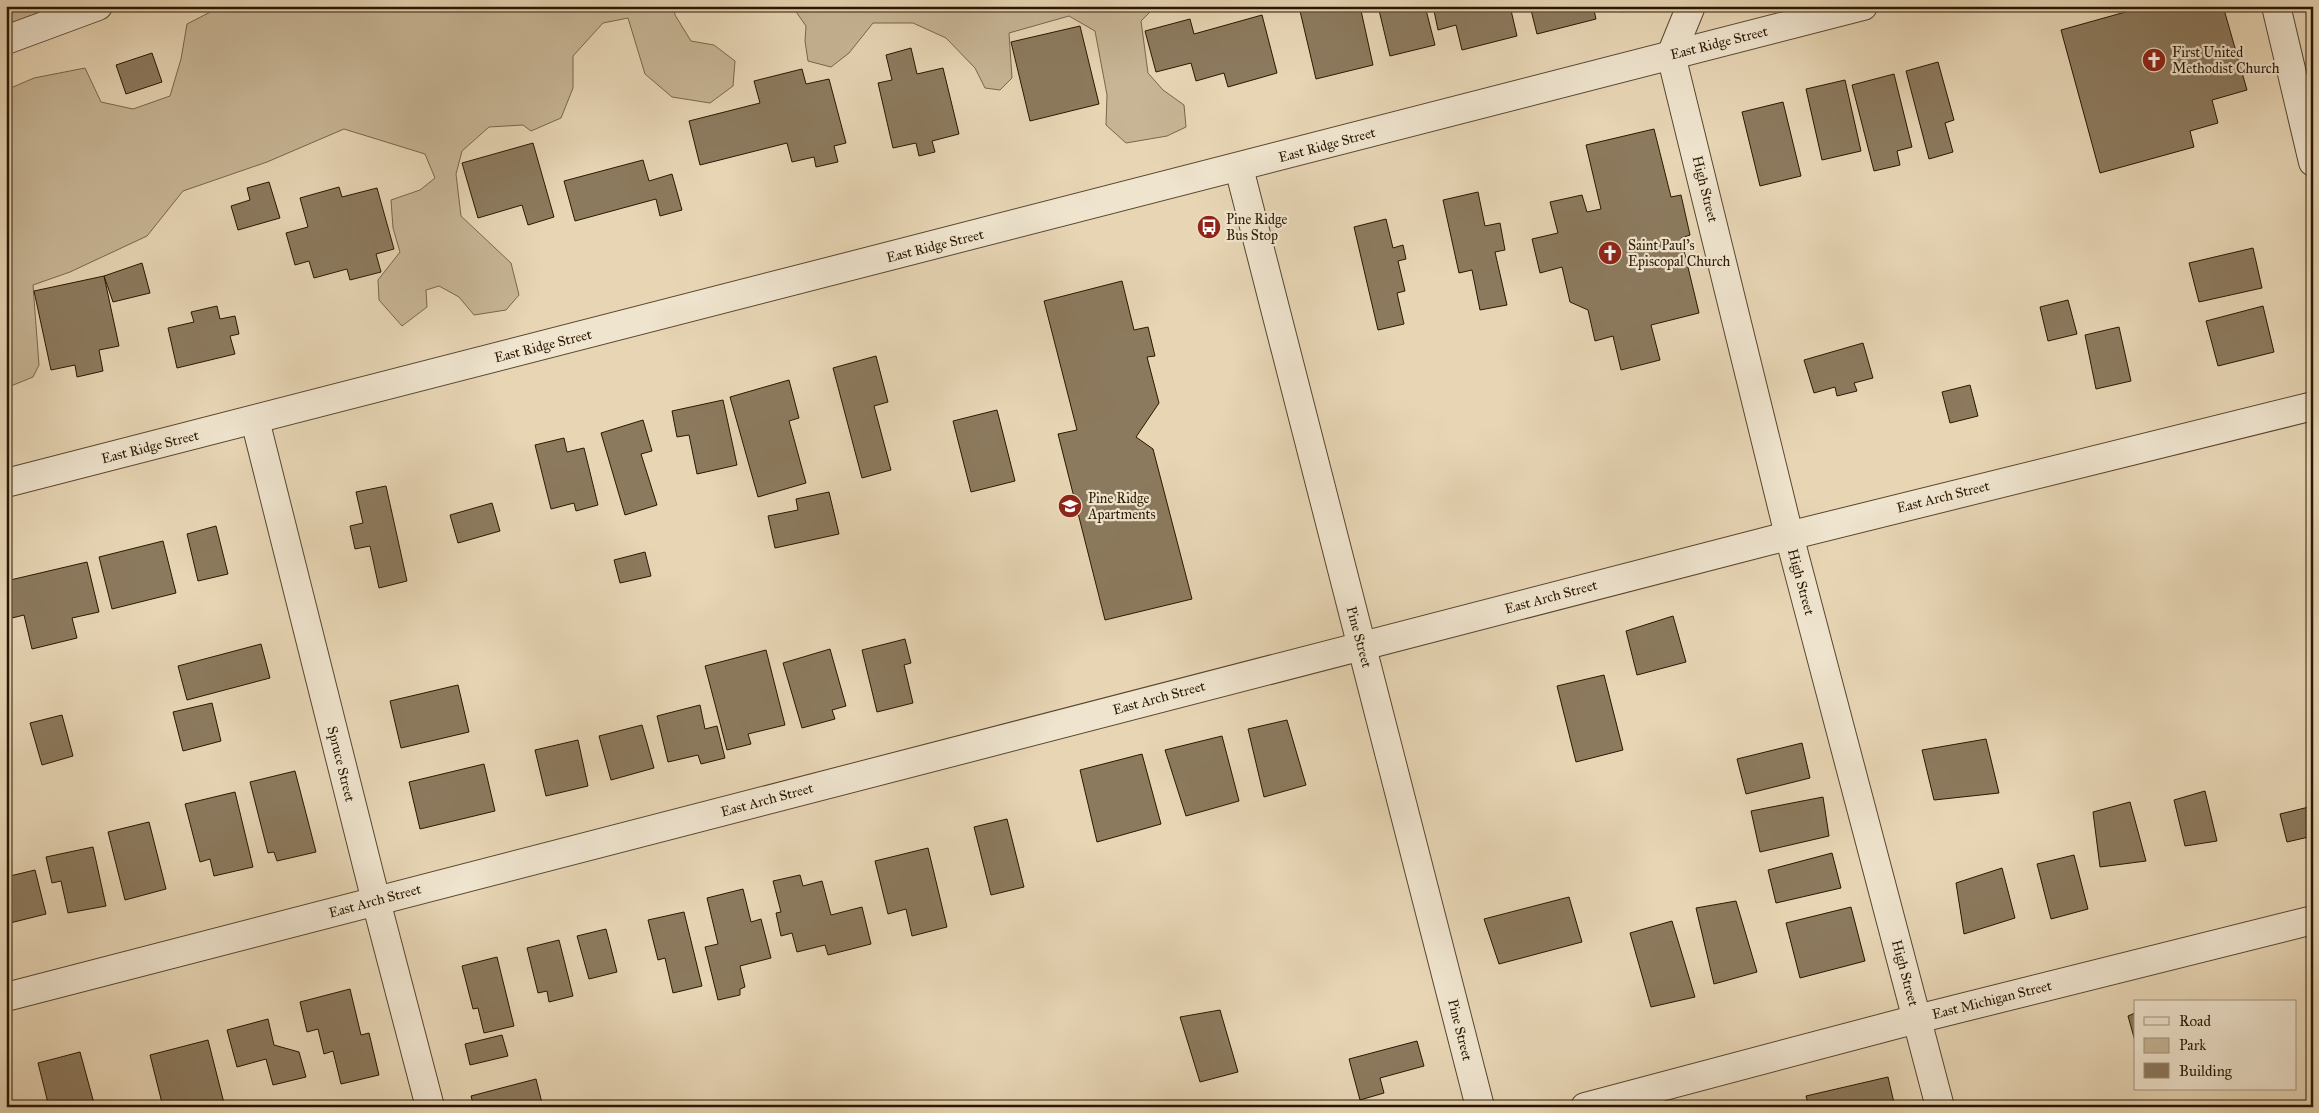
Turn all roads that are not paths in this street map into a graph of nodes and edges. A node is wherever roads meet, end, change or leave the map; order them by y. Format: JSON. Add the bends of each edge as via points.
{"nodes":[{"id":1,"x":98,"y":6,"type":"edge"},
{"id":2,"x":1691,"y":6,"type":"edge"},
{"id":3,"x":1864,"y":6,"type":"edge"},
{"id":4,"x":2276,"y":6,"type":"edge"},
{"id":5,"x":6,"y":40,"type":"edge"},
{"id":6,"x":1671,"y":55,"type":"junction"},
{"id":7,"x":2313,"y":162,"type":"edge"},
{"id":8,"x":1239,"y":168,"type":"junction"},
{"id":9,"x":2313,"y":406,"type":"edge"},
{"id":10,"x":255,"y":420,"type":"junction"},
{"id":11,"x":6,"y":483,"type":"edge"},
{"id":12,"x":1789,"y":535,"type":"junction"},
{"id":13,"x":1361,"y":646,"type":"junction"},
{"id":14,"x":376,"y":902,"type":"junction"},
{"id":15,"x":2313,"y":920,"type":"edge"},
{"id":16,"x":6,"y":997,"type":"edge"},
{"id":17,"x":1917,"y":1019,"type":"junction"},
{"id":18,"x":430,"y":1107,"type":"edge"},
{"id":19,"x":1480,"y":1107,"type":"edge"},
{"id":20,"x":1585,"y":1107,"type":"edge"},
{"id":21,"x":1940,"y":1107,"type":"edge"}],
"edges":[{"from":1,"to":5,"type":"street"},
{"from":2,"to":6,"type":"street"},
{"from":3,"to":6,"type":"street","name":"East Ridge Street"},
{"from":4,"to":7,"type":"street"},
{"from":6,"to":8,"type":"street","name":"East Ridge Street"},
{"from":6,"to":12,"type":"street","name":"High Street"},
{"from":8,"to":10,"type":"street","name":"East Ridge Street"},
{"from":8,"to":13,"type":"street","name":"Pine Street"},
{"from":9,"to":12,"type":"street","name":"East Arch Street"},
{"from":10,"to":11,"type":"street","name":"East Ridge Street"},
{"from":10,"to":14,"type":"street","name":"Spruce Street"},
{"from":12,"to":13,"type":"street","name":"East Arch Street"},
{"from":12,"to":17,"type":"street","name":"High Street"},
{"from":13,"to":14,"type":"street","name":"East Arch Street"},
{"from":13,"to":19,"type":"street","name":"Pine Street"},
{"from":14,"to":16,"type":"street","name":"East Arch Street"},
{"from":14,"to":18,"type":"street","name":"Spruce Street"},
{"from":15,"to":17,"type":"street","name":"East Michigan Street"},
{"from":17,"to":20,"type":"street","name":"East Michigan Street"},
{"from":17,"to":21,"type":"street","name":"High Street"}]}
